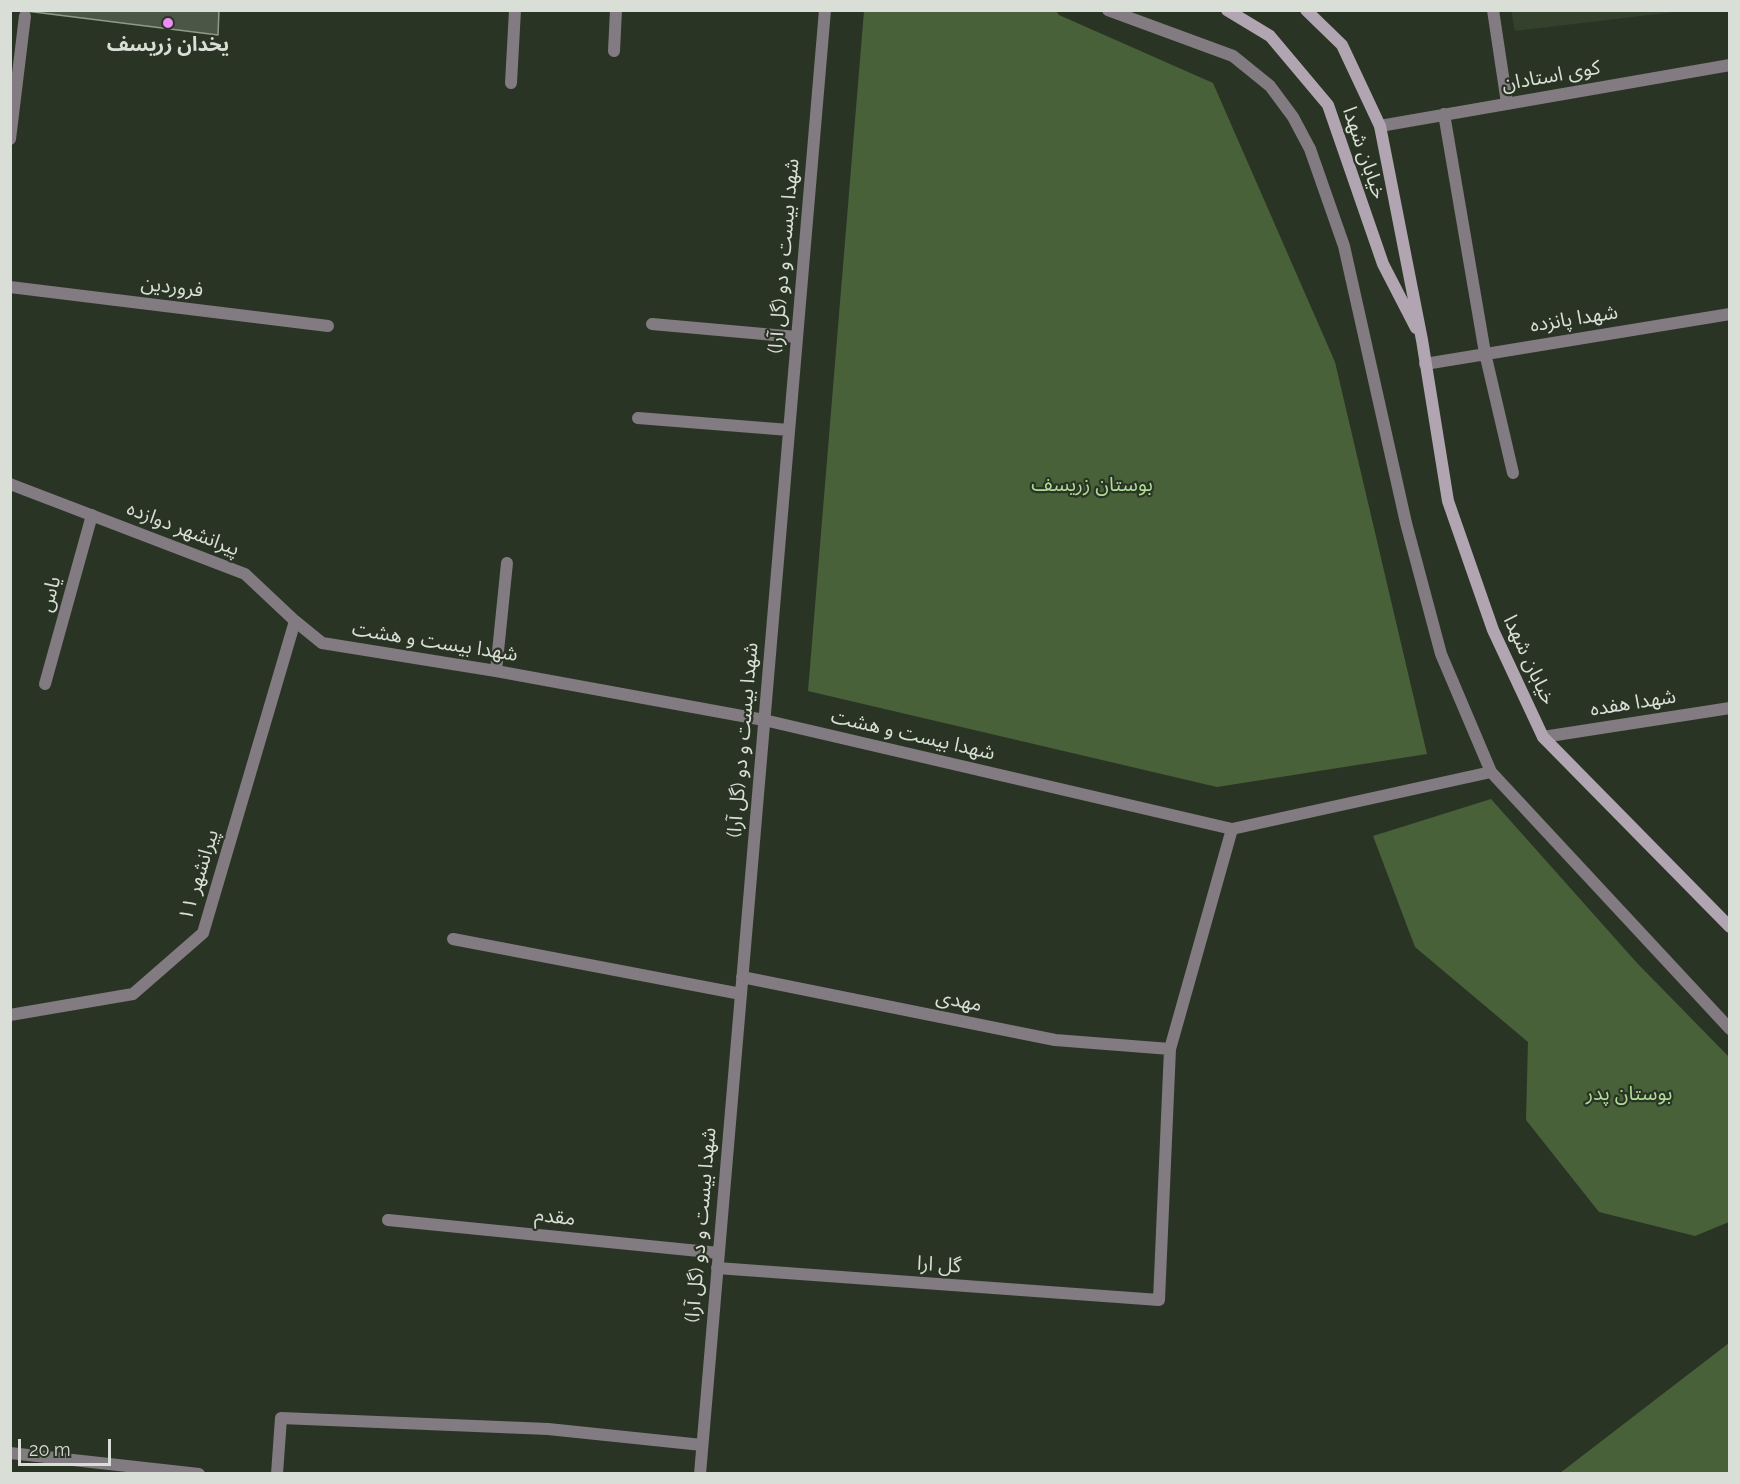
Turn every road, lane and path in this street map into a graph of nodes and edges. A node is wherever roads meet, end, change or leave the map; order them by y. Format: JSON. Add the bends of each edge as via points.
{"nodes":[{"id":1,"x":515,"y":10,"type":"edge"},
{"id":2,"x":616,"y":10,"type":"edge"},
{"id":3,"x":825,"y":10,"type":"edge"},
{"id":4,"x":1108,"y":10,"type":"edge"},
{"id":5,"x":1227,"y":10,"type":"edge"},
{"id":6,"x":1306,"y":10,"type":"edge"},
{"id":7,"x":1493,"y":10,"type":"edge"},
{"id":8,"x":25,"y":16,"type":"dead end"},
{"id":9,"x":614,"y":51,"type":"dead end"},
{"id":10,"x":1730,"y":65,"type":"edge"},
{"id":11,"x":511,"y":83,"type":"dead end"},
{"id":12,"x":1507,"y":103,"type":"junction"},
{"id":13,"x":1444,"y":114,"type":"junction"},
{"id":14,"x":1380,"y":126,"type":"junction"},
{"id":15,"x":10,"y":139,"type":"edge"},
{"id":16,"x":10,"y":287,"type":"edge"},
{"id":17,"x":1730,"y":314,"type":"edge"},
{"id":18,"x":652,"y":324,"type":"dead end"},
{"id":19,"x":328,"y":326,"type":"dead end"},
{"id":20,"x":796,"y":337,"type":"junction"},
{"id":21,"x":1422,"y":340,"type":"junction"},
{"id":22,"x":1485,"y":353,"type":"junction"},
{"id":23,"x":1425,"y":364,"type":"junction"},
{"id":24,"x":638,"y":418,"type":"dead end"},
{"id":25,"x":789,"y":430,"type":"junction"},
{"id":26,"x":1513,"y":473,"type":"dead end"},
{"id":27,"x":10,"y":483,"type":"edge"},
{"id":28,"x":92,"y":515,"type":"junction"},
{"id":29,"x":507,"y":563,"type":"dead end"},
{"id":30,"x":295,"y":621,"type":"junction"},
{"id":31,"x":322,"y":643,"type":"joint"},
{"id":32,"x":496,"y":670,"type":"junction"},
{"id":33,"x":45,"y":684,"type":"dead end"},
{"id":34,"x":1730,"y":708,"type":"edge"},
{"id":35,"x":764,"y":720,"type":"junction"},
{"id":36,"x":1543,"y":737,"type":"junction"},
{"id":37,"x":1491,"y":772,"type":"junction"},
{"id":38,"x":1232,"y":829,"type":"junction"},
{"id":39,"x":1730,"y":927,"type":"edge"},
{"id":40,"x":453,"y":939,"type":"dead end"},
{"id":41,"x":742,"y":977,"type":"junction"},
{"id":42,"x":741,"y":994,"type":"junction"},
{"id":43,"x":10,"y":1015,"type":"edge"},
{"id":44,"x":1730,"y":1029,"type":"edge"},
{"id":45,"x":1170,"y":1049,"type":"junction"},
{"id":46,"x":388,"y":1220,"type":"dead end"},
{"id":47,"x":719,"y":1253,"type":"junction"},
{"id":48,"x":717,"y":1268,"type":"junction"},
{"id":49,"x":702,"y":1445,"type":"junction"},
{"id":50,"x":10,"y":1453,"type":"edge"},
{"id":51,"x":199,"y":1473,"type":"edge"},
{"id":52,"x":277,"y":1473,"type":"edge"},
{"id":53,"x":700,"y":1473,"type":"edge"}],
"edges":[{"from":1,"to":11,"type":"street"},
{"from":2,"to":9,"type":"street"},
{"from":3,"to":20,"type":"street","name":"شهدا بیست و دو (گل آرا)"},
{"from":4,"to":37,"type":"street","via":[[1233,56],[1270,86],[1310,149],[1344,246],[1406,523],[1441,654]]},
{"from":5,"to":21,"type":"main road","name":"خیابان شهدا","via":[[1270,36],[1328,105],[1383,264]]},
{"from":6,"to":14,"type":"main road","name":"خیابان شهدا","via":[[1342,45]]},
{"from":7,"to":12,"type":"street"},
{"from":8,"to":15,"type":"street"},
{"from":10,"to":12,"type":"street","name":"کوی استادان"},
{"from":12,"to":13,"type":"street","name":"کوی استادان"},
{"from":13,"to":14,"type":"street","name":"کوی استادان"},
{"from":13,"to":22,"type":"street"},
{"from":14,"to":21,"type":"main road","name":"خیابان شهدا"},
{"from":16,"to":19,"type":"street","name":"فروردین"},
{"from":17,"to":22,"type":"street","name":"شهدا پانزده"},
{"from":18,"to":20,"type":"street"},
{"from":20,"to":25,"type":"street","name":"شهدا بیست و دو (گل آرا)"},
{"from":21,"to":23,"type":"main road","name":"خیابان شهدا"},
{"from":22,"to":23,"type":"street","name":"شهدا پانزده"},
{"from":22,"to":26,"type":"street"},
{"from":23,"to":36,"type":"main road","name":"خیابان شهدا","via":[[1448,501],[1493,630]]},
{"from":24,"to":25,"type":"street"},
{"from":25,"to":35,"type":"street","name":"شهدا بیست و دو (گل آرا)"},
{"from":27,"to":28,"type":"street","name":"پیرانشهر دوازده"},
{"from":28,"to":30,"type":"street","name":"پیرانشهر دوازده","via":[[245,574]]},
{"from":28,"to":33,"type":"street","name":"یاس"},
{"from":29,"to":32,"type":"street"},
{"from":30,"to":31,"type":"street","name":"پیرانشهر دوازده"},
{"from":30,"to":43,"type":"street","name":"پیرانشهر ۱۱","via":[[203,933],[134,994]]},
{"from":31,"to":32,"type":"street","name":"شهدا بیست و هشت"},
{"from":32,"to":35,"type":"street","name":"شهدا بیست و هشت"},
{"from":34,"to":36,"type":"street","name":"شهدا هفده"},
{"from":35,"to":38,"type":"street","name":"شهدا بیست و هشت"},
{"from":35,"to":41,"type":"street","name":"شهدا بیست و دو (گل آرا)"},
{"from":36,"to":39,"type":"main road","name":"خیابان شهدا"},
{"from":37,"to":38,"type":"street","name":"شهدا بیست و هشت"},
{"from":37,"to":44,"type":"street"},
{"from":38,"to":45,"type":"street"},
{"from":40,"to":42,"type":"street"},
{"from":41,"to":42,"type":"street","name":"شهدا بیست و دو (گل آرا)"},
{"from":41,"to":45,"type":"street","name":"مهدی","via":[[1056,1040]]},
{"from":42,"to":47,"type":"street","name":"شهدا بیست و دو (گل آرا)"},
{"from":45,"to":48,"type":"street","name":"گل ارا","via":[[1159,1300]]},
{"from":46,"to":47,"type":"street","name":"مقدم"},
{"from":47,"to":48,"type":"street","name":"شهدا بیست و دو (گل آرا)"},
{"from":48,"to":49,"type":"street","name":"شهدا بیست و دو (گل آرا)"},
{"from":49,"to":52,"type":"street","via":[[548,1430],[281,1418]]},
{"from":49,"to":53,"type":"street","name":"شهدا بیست و دو (گل آرا)"},
{"from":50,"to":51,"type":"street"}]}
